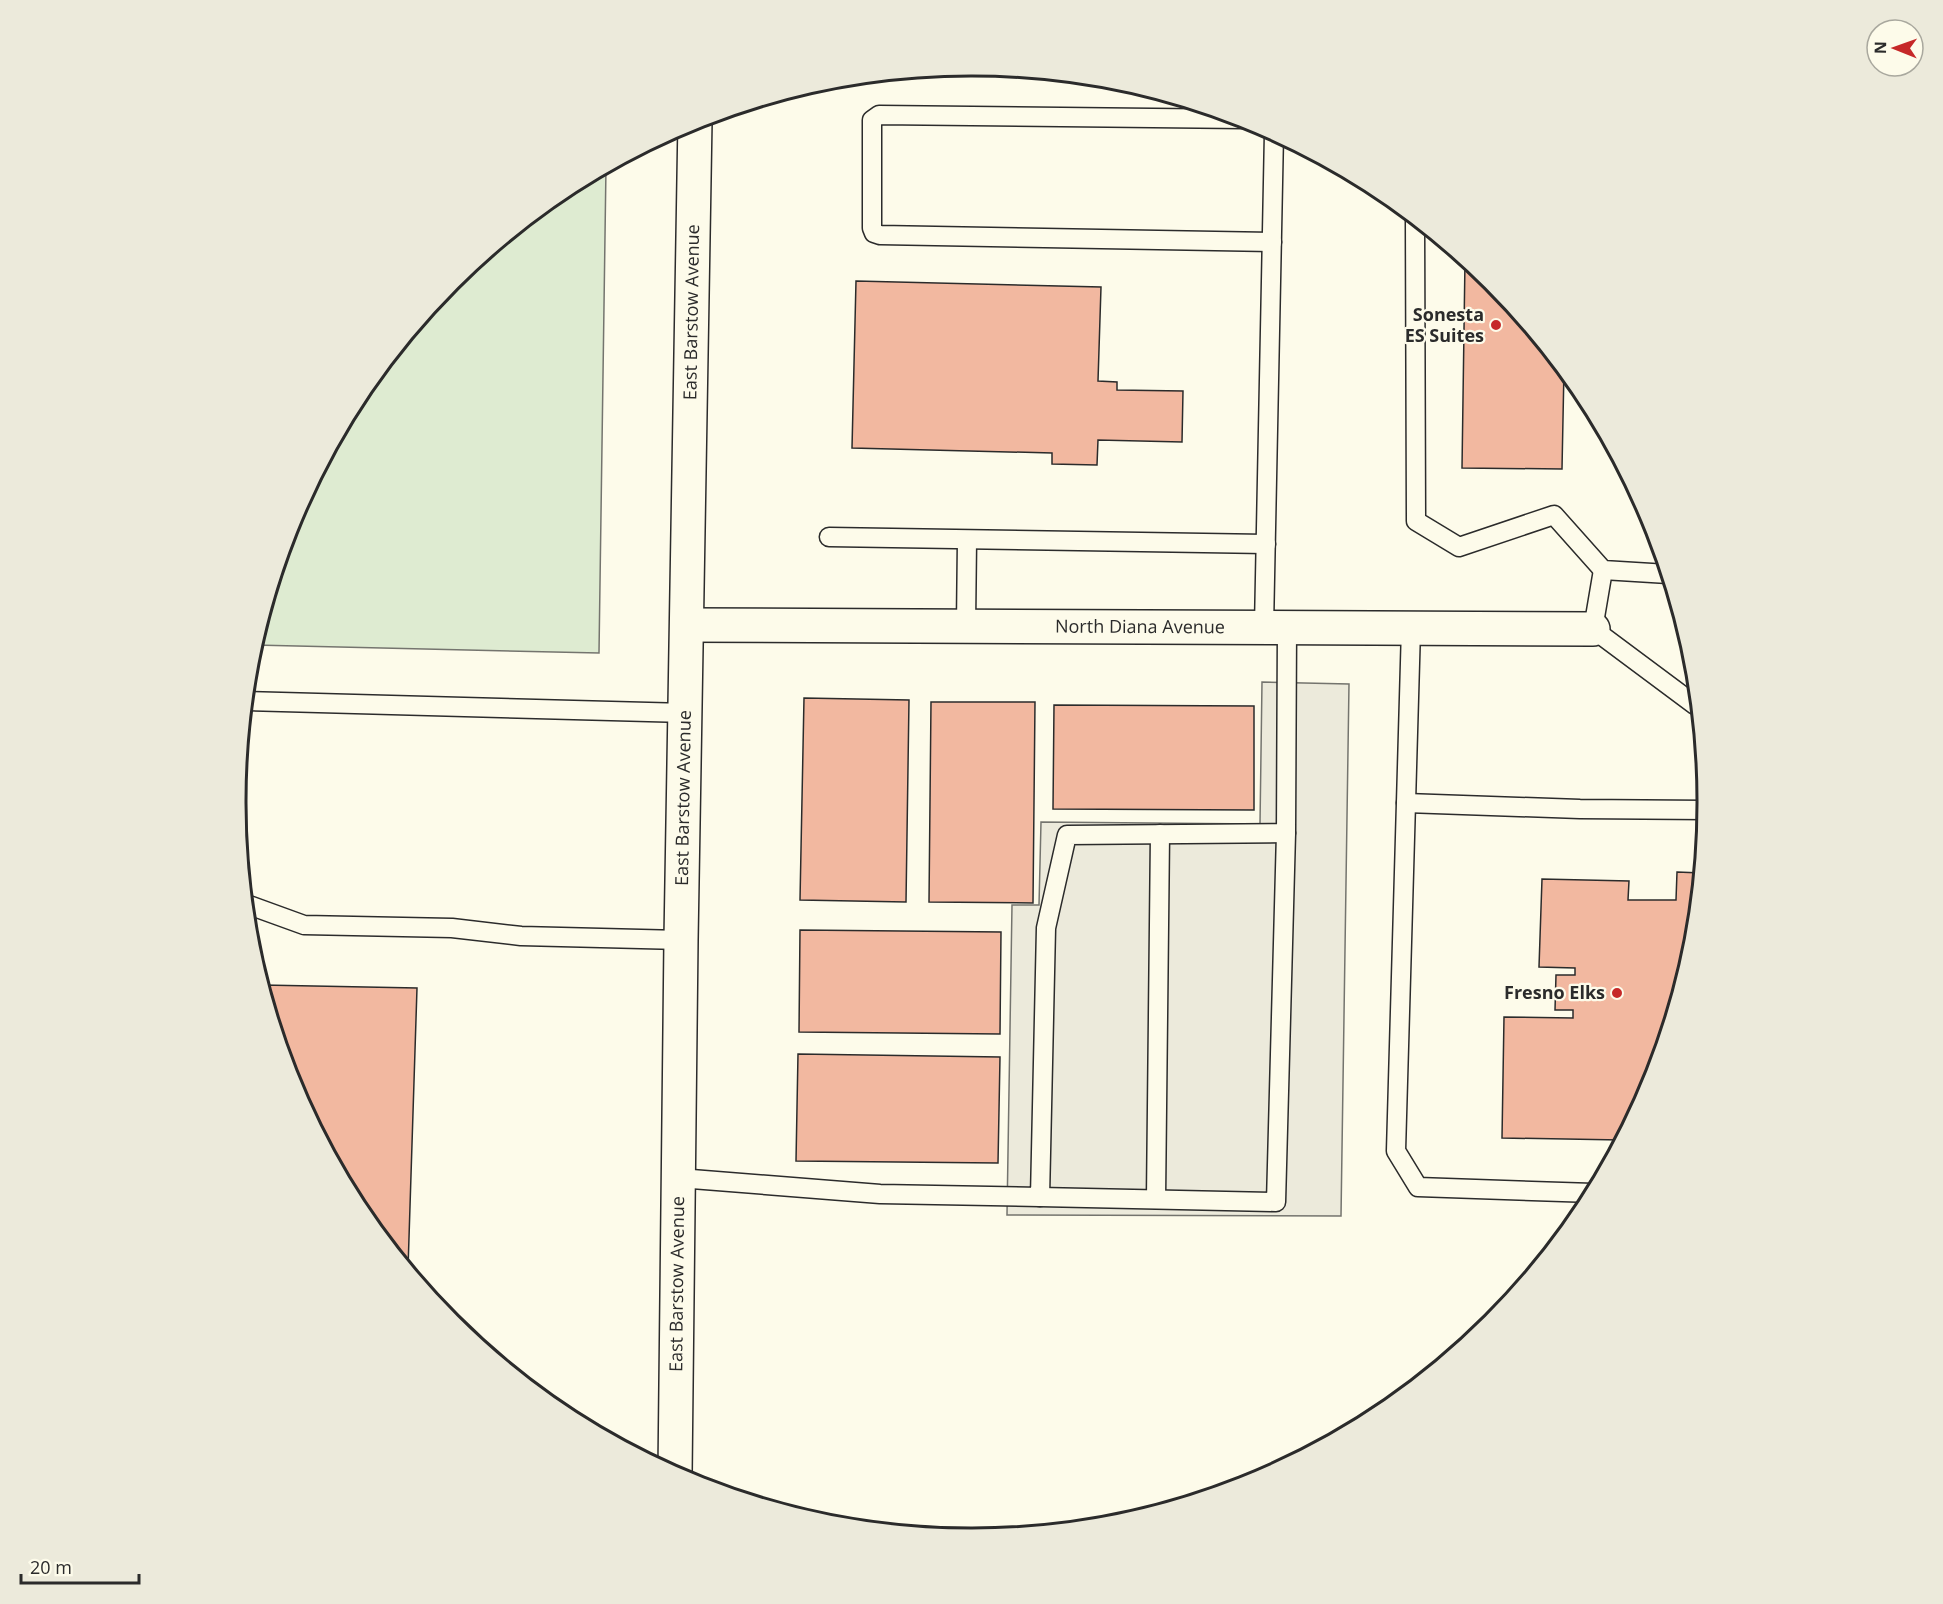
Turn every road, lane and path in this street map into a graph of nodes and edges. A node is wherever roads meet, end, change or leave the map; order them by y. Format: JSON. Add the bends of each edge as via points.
{"nodes":[{"id":1,"x":1215,"y":119,"type":"edge"},
{"id":2,"x":695,"y":132,"type":"edge"},
{"id":3,"x":1274,"y":143,"type":"edge"},
{"id":4,"x":1415,"y":228,"type":"edge"},
{"id":5,"x":1272,"y":242,"type":"junction"},
{"id":6,"x":829,"y":537,"type":"dead end"},
{"id":7,"x":967,"y":540,"type":"junction"},
{"id":8,"x":1266,"y":544,"type":"junction"},
{"id":9,"x":1603,"y":570,"type":"junction"},
{"id":10,"x":1659,"y":573,"type":"edge"},
{"id":11,"x":687,"y":625,"type":"junction"},
{"id":12,"x":966,"y":625,"type":"junction"},
{"id":13,"x":1276,"y":627,"type":"junction"},
{"id":14,"x":1411,"y":628,"type":"junction"},
{"id":15,"x":1593,"y":629,"type":"junction"},
{"id":16,"x":253,"y":701,"type":"edge"},
{"id":17,"x":1690,"y":701,"type":"edge"},
{"id":18,"x":686,"y":713,"type":"junction"},
{"id":19,"x":1406,"y":803,"type":"junction"},
{"id":20,"x":1697,"y":810,"type":"edge"},
{"id":21,"x":1286,"y":833,"type":"junction"},
{"id":22,"x":1160,"y":834,"type":"junction"},
{"id":23,"x":254,"y":907,"type":"edge"},
{"id":24,"x":681,"y":940,"type":"junction"},
{"id":25,"x":679,"y":1178,"type":"junction"},
{"id":26,"x":1583,"y":1193,"type":"edge"},
{"id":27,"x":1040,"y":1197,"type":"junction"},
{"id":28,"x":1156,"y":1199,"type":"junction"},
{"id":29,"x":675,"y":1464,"type":"edge"}],
"edges":[{"from":1,"to":5,"type":"lane","via":[[879,115],[872,120],[872,228],[880,235]]},
{"from":2,"to":11,"type":"main road","name":"East Barstow Avenue"},
{"from":3,"to":5,"type":"lane"},
{"from":4,"to":9,"type":"lane","via":[[1416,521],[1459,547],[1554,515]]},
{"from":5,"to":8,"type":"lane"},
{"from":6,"to":7,"type":"lane"},
{"from":7,"to":8,"type":"lane"},
{"from":7,"to":12,"type":"lane"},
{"from":8,"to":13,"type":"lane"},
{"from":9,"to":10,"type":"lane"},
{"from":9,"to":15,"type":"lane"},
{"from":11,"to":12,"type":"main road","name":"North Diana Avenue"},
{"from":11,"to":18,"type":"main road","name":"East Barstow Avenue"},
{"from":12,"to":13,"type":"main road","name":"North Diana Avenue"},
{"from":13,"to":14,"type":"main road","name":"North Diana Avenue"},
{"from":13,"to":21,"type":"lane"},
{"from":14,"to":15,"type":"main road","name":"North Diana Avenue"},
{"from":14,"to":19,"type":"lane"},
{"from":15,"to":17,"type":"lane"},
{"from":16,"to":18,"type":"lane"},
{"from":18,"to":24,"type":"main road","name":"East Barstow Avenue"},
{"from":19,"to":20,"type":"lane"},
{"from":19,"to":26,"type":"lane","via":[[1396,1151],[1418,1187]]},
{"from":21,"to":22,"type":"lane"},
{"from":21,"to":28,"type":"lane","via":[[1276,1202]]},
{"from":22,"to":27,"type":"lane","via":[[1067,835],[1046,928]]},
{"from":22,"to":28,"type":"lane"},
{"from":23,"to":24,"type":"lane","via":[[304,925]]},
{"from":24,"to":25,"type":"main road","name":"East Barstow Avenue"},
{"from":25,"to":27,"type":"lane","via":[[880,1194]]},
{"from":25,"to":29,"type":"main road","name":"East Barstow Avenue"},
{"from":27,"to":28,"type":"lane"}]}
